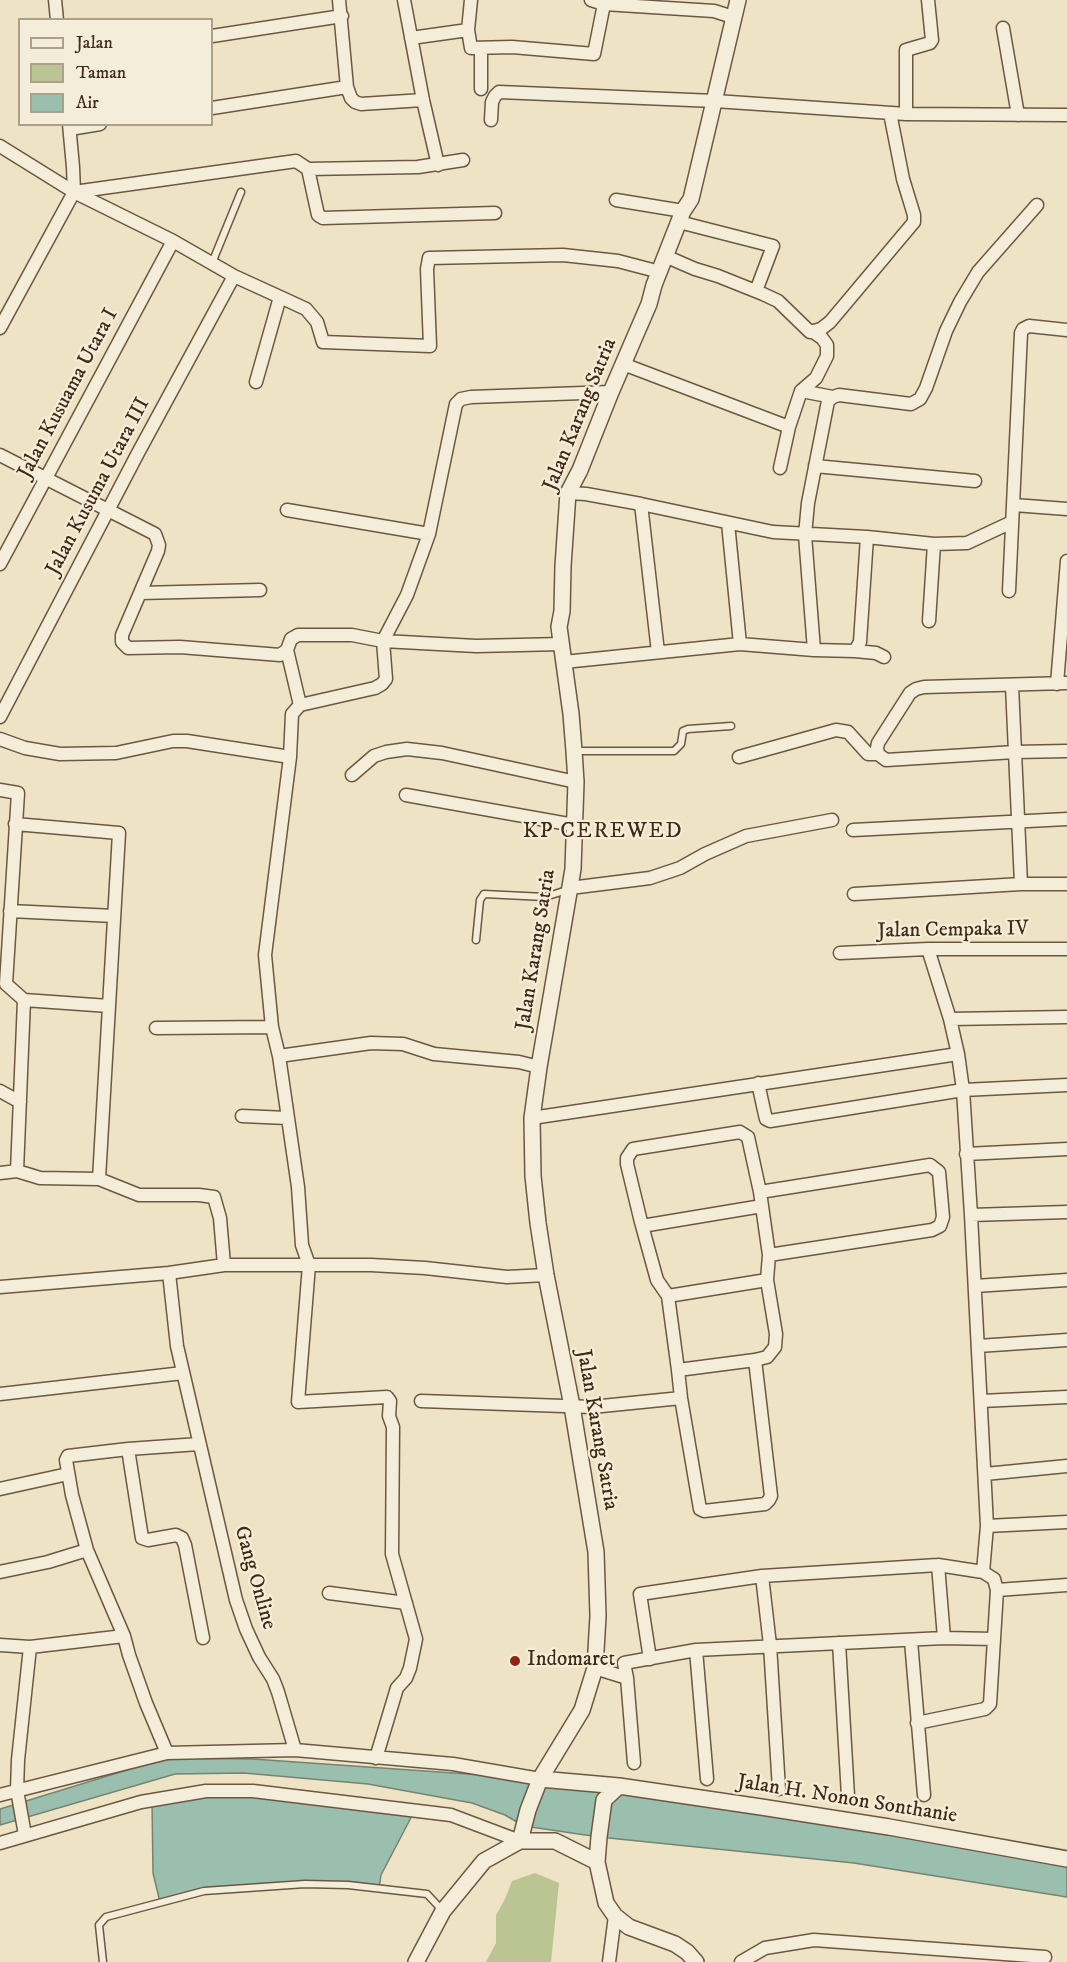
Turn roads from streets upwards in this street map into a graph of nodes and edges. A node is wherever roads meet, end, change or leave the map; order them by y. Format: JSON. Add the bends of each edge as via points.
{"nodes":[{"id":1,"x":55,"y":0,"type":"edge"},
{"id":2,"x":339,"y":0,"type":"edge"},
{"id":3,"x":404,"y":0,"type":"edge"},
{"id":4,"x":471,"y":0,"type":"edge"},
{"id":5,"x":591,"y":0,"type":"edge"},
{"id":6,"x":738,"y":0,"type":"edge"},
{"id":7,"x":928,"y":0,"type":"edge"},
{"id":8,"x":603,"y":4,"type":"junction"},
{"id":9,"x":342,"y":16,"type":"junction"},
{"id":10,"x":733,"y":17,"type":"junction"},
{"id":11,"x":57,"y":18,"type":"edge"},
{"id":12,"x":1003,"y":28,"type":"dead end"},
{"id":13,"x":468,"y":30,"type":"junction"},
{"id":14,"x":213,"y":36,"type":"edge"},
{"id":15,"x":411,"y":38,"type":"junction"},
{"id":16,"x":481,"y":48,"type":"junction"},
{"id":17,"x":347,"y":87,"type":"junction"},
{"id":18,"x":481,"y":89,"type":"dead end"},
{"id":19,"x":423,"y":100,"type":"junction"},
{"id":20,"x":715,"y":101,"type":"junction"},
{"id":21,"x":213,"y":108,"type":"edge"},
{"id":22,"x":890,"y":113,"type":"junction"},
{"id":23,"x":906,"y":114,"type":"junction"},
{"id":24,"x":1018,"y":115,"type":"junction"},
{"id":25,"x":1067,"y":115,"type":"edge"},
{"id":26,"x":491,"y":120,"type":"dead end"},
{"id":27,"x":69,"y":127,"type":"edge"},
{"id":28,"x":0,"y":146,"type":"edge"},
{"id":29,"x":463,"y":160,"type":"dead end"},
{"id":30,"x":438,"y":165,"type":"junction"},
{"id":31,"x":308,"y":169,"type":"junction"},
{"id":32,"x":74,"y":192,"type":"junction"},
{"id":33,"x":616,"y":200,"type":"dead end"},
{"id":34,"x":1036,"y":205,"type":"dead end"},
{"id":35,"x":495,"y":213,"type":"dead end"},
{"id":36,"x":681,"y":216,"type":"junction"},
{"id":37,"x":173,"y":241,"type":"junction"},
{"id":38,"x":665,"y":256,"type":"junction"},
{"id":39,"x":660,"y":272,"type":"junction"},
{"id":40,"x":234,"y":276,"type":"junction"},
{"id":41,"x":756,"y":291,"type":"junction"},
{"id":42,"x":280,"y":297,"type":"junction"},
{"id":43,"x":0,"y":328,"type":"edge"},
{"id":44,"x":1067,"y":330,"type":"edge"},
{"id":45,"x":812,"y":331,"type":"junction"},
{"id":46,"x":623,"y":364,"type":"junction"},
{"id":47,"x":256,"y":382,"type":"dead end"},
{"id":48,"x":801,"y":391,"type":"junction"},
{"id":49,"x":611,"y":392,"type":"junction"},
{"id":50,"x":833,"y":397,"type":"junction"},
{"id":51,"x":789,"y":427,"type":"junction"},
{"id":52,"x":0,"y":455,"type":"edge"},
{"id":53,"x":814,"y":466,"type":"junction"},
{"id":54,"x":780,"y":468,"type":"dead end"},
{"id":55,"x":46,"y":478,"type":"junction"},
{"id":56,"x":975,"y":480,"type":"dead end"},
{"id":57,"x":568,"y":493,"type":"junction"},
{"id":58,"x":641,"y":504,"type":"junction"},
{"id":59,"x":1014,"y":505,"type":"junction"},
{"id":60,"x":1067,"y":509,"type":"edge"},
{"id":61,"x":287,"y":510,"type":"dead end"},
{"id":62,"x":108,"y":511,"type":"junction"},
{"id":63,"x":1011,"y":522,"type":"junction"},
{"id":64,"x":728,"y":523,"type":"junction"},
{"id":65,"x":429,"y":534,"type":"junction"},
{"id":66,"x":805,"y":535,"type":"junction"},
{"id":67,"x":867,"y":537,"type":"junction"},
{"id":68,"x":934,"y":544,"type":"junction"},
{"id":69,"x":1067,"y":561,"type":"edge"},
{"id":70,"x":0,"y":564,"type":"edge"},
{"id":71,"x":260,"y":590,"type":"dead end"},
{"id":72,"x":1009,"y":591,"type":"dead end"},
{"id":73,"x":140,"y":593,"type":"junction"},
{"id":74,"x":929,"y":621,"type":"dead end"},
{"id":75,"x":383,"y":641,"type":"junction"},
{"id":76,"x":562,"y":644,"type":"junction"},
{"id":77,"x":740,"y":644,"type":"junction"},
{"id":78,"x":287,"y":650,"type":"junction"},
{"id":79,"x":814,"y":650,"type":"junction"},
{"id":80,"x":855,"y":651,"type":"junction"},
{"id":81,"x":657,"y":652,"type":"junction"},
{"id":82,"x":884,"y":657,"type":"dead end"},
{"id":83,"x":564,"y":662,"type":"junction"},
{"id":84,"x":1062,"y":684,"type":"edge"},
{"id":85,"x":1012,"y":686,"type":"junction"},
{"id":86,"x":300,"y":705,"type":"junction"},
{"id":87,"x":0,"y":717,"type":"edge"},
{"id":88,"x":0,"y":739,"type":"edge"},
{"id":89,"x":1067,"y":751,"type":"edge"},
{"id":90,"x":1015,"y":752,"type":"junction"},
{"id":91,"x":878,"y":754,"type":"junction"},
{"id":92,"x":290,"y":757,"type":"junction"},
{"id":93,"x":739,"y":757,"type":"dead end"},
{"id":94,"x":352,"y":775,"type":"dead end"},
{"id":95,"x":576,"y":782,"type":"junction"},
{"id":96,"x":0,"y":790,"type":"edge"},
{"id":97,"x":406,"y":795,"type":"dead end"},
{"id":98,"x":1067,"y":819,"type":"edge"},
{"id":99,"x":832,"y":820,"type":"dead end"},
{"id":100,"x":1018,"y":820,"type":"junction"},
{"id":101,"x":15,"y":824,"type":"junction"},
{"id":102,"x":574,"y":825,"type":"junction"},
{"id":103,"x":853,"y":830,"type":"dead end"},
{"id":104,"x":1021,"y":884,"type":"junction"},
{"id":105,"x":1067,"y":884,"type":"edge"},
{"id":106,"x":570,"y":888,"type":"junction"},
{"id":107,"x":854,"y":894,"type":"dead end"},
{"id":108,"x":10,"y":911,"type":"junction"},
{"id":109,"x":114,"y":916,"type":"junction"},
{"id":110,"x":928,"y":949,"type":"junction"},
{"id":111,"x":1067,"y":949,"type":"edge"},
{"id":112,"x":840,"y":953,"type":"dead end"},
{"id":113,"x":24,"y":1000,"type":"junction"},
{"id":114,"x":110,"y":1006,"type":"junction"},
{"id":115,"x":1067,"y":1017,"type":"edge"},
{"id":116,"x":950,"y":1019,"type":"junction"},
{"id":117,"x":272,"y":1027,"type":"junction"},
{"id":118,"x":156,"y":1028,"type":"dead end"},
{"id":119,"x":957,"y":1054,"type":"junction"},
{"id":120,"x":279,"y":1056,"type":"junction"},
{"id":121,"x":539,"y":1066,"type":"junction"},
{"id":122,"x":758,"y":1083,"type":"junction"},
{"id":123,"x":1067,"y":1085,"type":"edge"},
{"id":124,"x":963,"y":1090,"type":"junction"},
{"id":125,"x":0,"y":1091,"type":"edge"},
{"id":126,"x":20,"y":1102,"type":"junction"},
{"id":127,"x":242,"y":1116,"type":"dead end"},
{"id":128,"x":287,"y":1118,"type":"junction"},
{"id":129,"x":532,"y":1118,"type":"junction"},
{"id":130,"x":1067,"y":1149,"type":"edge"},
{"id":131,"x":966,"y":1154,"type":"junction"},
{"id":132,"x":17,"y":1171,"type":"junction"},
{"id":133,"x":0,"y":1173,"type":"edge"},
{"id":134,"x":99,"y":1179,"type":"junction"},
{"id":135,"x":760,"y":1192,"type":"junction"},
{"id":136,"x":762,"y":1206,"type":"junction"},
{"id":137,"x":1067,"y":1212,"type":"edge"},
{"id":138,"x":971,"y":1215,"type":"junction"},
{"id":139,"x":642,"y":1226,"type":"junction"},
{"id":140,"x":769,"y":1255,"type":"junction"},
{"id":141,"x":224,"y":1265,"type":"junction"},
{"id":142,"x":309,"y":1265,"type":"junction"},
{"id":143,"x":170,"y":1273,"type":"junction"},
{"id":144,"x":546,"y":1275,"type":"junction"},
{"id":145,"x":767,"y":1280,"type":"junction"},
{"id":146,"x":1067,"y":1280,"type":"edge"},
{"id":147,"x":975,"y":1286,"type":"junction"},
{"id":148,"x":0,"y":1287,"type":"edge"},
{"id":149,"x":668,"y":1296,"type":"junction"},
{"id":150,"x":1067,"y":1340,"type":"edge"},
{"id":151,"x":978,"y":1346,"type":"junction"},
{"id":152,"x":755,"y":1360,"type":"junction"},
{"id":153,"x":678,"y":1370,"type":"junction"},
{"id":154,"x":183,"y":1373,"type":"junction"},
{"id":155,"x":0,"y":1394,"type":"edge"},
{"id":156,"x":1067,"y":1397,"type":"edge"},
{"id":157,"x":681,"y":1398,"type":"junction"},
{"id":158,"x":421,"y":1401,"type":"dead end"},
{"id":159,"x":981,"y":1401,"type":"junction"},
{"id":160,"x":572,"y":1406,"type":"junction"},
{"id":161,"x":199,"y":1444,"type":"junction"},
{"id":162,"x":128,"y":1449,"type":"junction"},
{"id":163,"x":1067,"y":1466,"type":"edge"},
{"id":164,"x":68,"y":1474,"type":"junction"},
{"id":165,"x":985,"y":1474,"type":"junction"},
{"id":166,"x":0,"y":1489,"type":"edge"},
{"id":167,"x":1067,"y":1522,"type":"edge"},
{"id":168,"x":987,"y":1526,"type":"junction"},
{"id":169,"x":87,"y":1550,"type":"junction"},
{"id":170,"x":938,"y":1564,"type":"junction"},
{"id":171,"x":0,"y":1572,"type":"edge"},
{"id":172,"x":983,"y":1572,"type":"junction"},
{"id":173,"x":762,"y":1576,"type":"junction"},
{"id":174,"x":1067,"y":1585,"type":"edge"},
{"id":175,"x":997,"y":1590,"type":"junction"},
{"id":176,"x":329,"y":1593,"type":"dead end"},
{"id":177,"x":406,"y":1603,"type":"junction"},
{"id":178,"x":124,"y":1636,"type":"junction"},
{"id":179,"x":203,"y":1638,"type":"dead end"},
{"id":180,"x":944,"y":1638,"type":"junction"},
{"id":181,"x":994,"y":1639,"type":"junction"},
{"id":182,"x":912,"y":1641,"type":"junction"},
{"id":183,"x":839,"y":1643,"type":"junction"},
{"id":184,"x":0,"y":1645,"type":"edge"},
{"id":185,"x":770,"y":1645,"type":"junction"},
{"id":186,"x":30,"y":1647,"type":"junction"},
{"id":187,"x":696,"y":1650,"type":"junction"},
{"id":188,"x":650,"y":1659,"type":"junction"},
{"id":189,"x":595,"y":1668,"type":"junction"},
{"id":190,"x":627,"y":1678,"type":"junction"},
{"id":191,"x":917,"y":1723,"type":"junction"},
{"id":192,"x":295,"y":1750,"type":"junction"},
{"id":193,"x":167,"y":1753,"type":"junction"},
{"id":194,"x":376,"y":1758,"type":"junction"},
{"id":195,"x":634,"y":1762,"type":"dead end"},
{"id":196,"x":540,"y":1779,"type":"junction"},
{"id":197,"x":707,"y":1779,"type":"dead end"},
{"id":198,"x":619,"y":1786,"type":"junction"},
{"id":199,"x":779,"y":1789,"type":"dead end"},
{"id":200,"x":17,"y":1790,"type":"junction"},
{"id":201,"x":0,"y":1795,"type":"edge"},
{"id":202,"x":924,"y":1795,"type":"dead end"},
{"id":203,"x":848,"y":1796,"type":"dead end"},
{"id":204,"x":25,"y":1835,"type":"junction"},
{"id":205,"x":520,"y":1841,"type":"junction"},
{"id":206,"x":0,"y":1843,"type":"edge"},
{"id":207,"x":1067,"y":1859,"type":"edge"},
{"id":208,"x":597,"y":1862,"type":"junction"},
{"id":209,"x":615,"y":1916,"type":"junction"},
{"id":210,"x":1045,"y":1957,"type":"dead end"},
{"id":211,"x":416,"y":1962,"type":"edge"},
{"id":212,"x":609,"y":1962,"type":"edge"},
{"id":213,"x":696,"y":1962,"type":"edge"},
{"id":214,"x":741,"y":1962,"type":"edge"}],
"edges":[{"from":1,"to":11,"type":"street"},
{"from":2,"to":9,"type":"street"},
{"from":3,"to":15,"type":"street"},
{"from":4,"to":13,"type":"street"},
{"from":5,"to":8,"type":"street"},
{"from":6,"to":10,"type":"street","name":"Jalan Karang Satria"},
{"from":7,"to":23,"type":"street","via":[[932,40],[906,50]]},
{"from":8,"to":10,"type":"street","via":[[714,11]]},
{"from":8,"to":16,"type":"street","via":[[594,54],[512,46]]},
{"from":9,"to":14,"type":"street"},
{"from":9,"to":17,"type":"street"},
{"from":10,"to":20,"type":"street","name":"Jalan Karang Satria"},
{"from":12,"to":24,"type":"street"},
{"from":13,"to":15,"type":"street"},
{"from":13,"to":16,"type":"street","via":[[471,48]]},
{"from":15,"to":19,"type":"street"},
{"from":16,"to":18,"type":"street"},
{"from":17,"to":19,"type":"street","via":[[351,98],[361,104]]},
{"from":17,"to":21,"type":"street"},
{"from":19,"to":30,"type":"street"},
{"from":20,"to":22,"type":"street"},
{"from":20,"to":26,"type":"street","via":[[499,92],[492,102]]},
{"from":20,"to":36,"type":"street","name":"Jalan Karang Satria","via":[[694,190]]},
{"from":22,"to":23,"type":"street"},
{"from":22,"to":45,"type":"street","via":[[914,222],[830,322]]},
{"from":23,"to":24,"type":"street"},
{"from":24,"to":25,"type":"street"},
{"from":27,"to":32,"type":"street"},
{"from":28,"to":32,"type":"street"},
{"from":29,"to":30,"type":"street"},
{"from":30,"to":31,"type":"street"},
{"from":31,"to":32,"type":"street","via":[[302,163],[290,161]]},
{"from":31,"to":35,"type":"street","via":[[318,215],[323,218]]},
{"from":32,"to":37,"type":"street"},
{"from":32,"to":43,"type":"street"},
{"from":33,"to":36,"type":"street"},
{"from":34,"to":50,"type":"street","via":[[978,272],[960,302],[920,399],[911,404]]},
{"from":36,"to":38,"type":"street","name":"Jalan Karang Satria"},
{"from":36,"to":41,"type":"street","via":[[773,246]]},
{"from":37,"to":40,"type":"street"},
{"from":37,"to":55,"type":"street","name":"Jalan Kusuama Utara I"},
{"from":38,"to":39,"type":"street","name":"Jalan Karang Satria"},
{"from":38,"to":41,"type":"street"},
{"from":39,"to":42,"type":"street","via":[[618,261],[563,255],[429,258],[430,346],[323,342],[317,322],[306,309]]},
{"from":39,"to":46,"type":"street","name":"Jalan Karang Satria"},
{"from":40,"to":42,"type":"street"},
{"from":40,"to":62,"type":"street","name":"Jalan Kusuma Utara III"},
{"from":41,"to":45,"type":"street","via":[[778,302]]},
{"from":42,"to":47,"type":"street"},
{"from":44,"to":59,"type":"street","via":[[1029,326],[1021,333]]},
{"from":45,"to":48,"type":"street","via":[[827,345],[827,356],[816,378]]},
{"from":46,"to":49,"type":"street","name":"Jalan Karang Satria"},
{"from":46,"to":51,"type":"street"},
{"from":48,"to":50,"type":"street"},
{"from":48,"to":51,"type":"street"},
{"from":49,"to":57,"type":"street","name":"Jalan Karang Satria"},
{"from":49,"to":65,"type":"street","via":[[461,399],[456,404]]},
{"from":50,"to":53,"type":"street","via":[[826,406]]},
{"from":51,"to":54,"type":"street"},
{"from":52,"to":55,"type":"street"},
{"from":53,"to":56,"type":"street"},
{"from":53,"to":66,"type":"street"},
{"from":55,"to":62,"type":"street"},
{"from":55,"to":70,"type":"street","name":"Jalan Kusuama Utara I"},
{"from":57,"to":58,"type":"street"},
{"from":57,"to":76,"type":"street","name":"Jalan Karang Satria","via":[[559,627]]},
{"from":58,"to":64,"type":"street"},
{"from":58,"to":81,"type":"street"},
{"from":59,"to":60,"type":"street"},
{"from":59,"to":63,"type":"street"},
{"from":61,"to":65,"type":"street"},
{"from":62,"to":73,"type":"street","via":[[158,539],[158,551]]},
{"from":62,"to":87,"type":"street","name":"Jalan Kusuma Utara III"},
{"from":63,"to":68,"type":"street","via":[[966,543]]},
{"from":63,"to":72,"type":"street"},
{"from":64,"to":66,"type":"street"},
{"from":64,"to":77,"type":"street"},
{"from":65,"to":75,"type":"street","via":[[407,595]]},
{"from":66,"to":67,"type":"street"},
{"from":66,"to":79,"type":"street"},
{"from":67,"to":68,"type":"street"},
{"from":67,"to":80,"type":"street","via":[[860,642]]},
{"from":68,"to":74,"type":"street"},
{"from":69,"to":84,"type":"street"},
{"from":71,"to":73,"type":"street"},
{"from":73,"to":78,"type":"street","via":[[122,635],[128,648],[180,647],[280,655]]},
{"from":75,"to":76,"type":"street","via":[[476,646]]},
{"from":75,"to":78,"type":"street","via":[[352,635],[298,635],[291,639]]},
{"from":75,"to":86,"type":"street","via":[[386,679],[382,684]]},
{"from":76,"to":83,"type":"street","name":"Jalan Karang Satria"},
{"from":77,"to":79,"type":"street"},
{"from":77,"to":81,"type":"street"},
{"from":78,"to":86,"type":"street"},
{"from":79,"to":80,"type":"street"},
{"from":80,"to":82,"type":"street"},
{"from":81,"to":83,"type":"street"},
{"from":83,"to":95,"type":"street","name":"Jalan Karang Satria"},
{"from":84,"to":85,"type":"street"},
{"from":85,"to":90,"type":"street"},
{"from":85,"to":91,"type":"street","via":[[916,689],[878,743]]},
{"from":86,"to":92,"type":"street","via":[[292,714]]},
{"from":88,"to":92,"type":"street","via":[[60,754],[117,753],[187,741]]},
{"from":89,"to":90,"type":"street"},
{"from":90,"to":91,"type":"street","via":[[886,760]]},
{"from":90,"to":100,"type":"street"},
{"from":91,"to":93,"type":"street","via":[[868,754],[848,732],[836,730]]},
{"from":92,"to":117,"type":"street","via":[[265,956]]},
{"from":94,"to":95,"type":"street","via":[[374,756],[407,749]]},
{"from":95,"to":102,"type":"street","name":"Jalan Karang Satria"},
{"from":96,"to":101,"type":"street","via":[[18,793]]},
{"from":97,"to":102,"type":"street"},
{"from":98,"to":100,"type":"street"},
{"from":99,"to":106,"type":"street","via":[[746,836],[650,878]]},
{"from":100,"to":103,"type":"street"},
{"from":100,"to":104,"type":"street"},
{"from":101,"to":108,"type":"street"},
{"from":101,"to":109,"type":"street","via":[[120,833]]},
{"from":102,"to":106,"type":"street","name":"Jalan Karang Satria"},
{"from":104,"to":105,"type":"street"},
{"from":104,"to":107,"type":"street"},
{"from":106,"to":121,"type":"street","name":"Jalan Karang Satria"},
{"from":108,"to":109,"type":"street"},
{"from":108,"to":113,"type":"street","via":[[6,984]]},
{"from":109,"to":114,"type":"street"},
{"from":110,"to":111,"type":"street","name":"Jalan Cempaka IV"},
{"from":110,"to":112,"type":"street","name":"Jalan Cempaka IV"},
{"from":110,"to":116,"type":"street"},
{"from":113,"to":114,"type":"street"},
{"from":113,"to":126,"type":"street"},
{"from":114,"to":134,"type":"street"},
{"from":115,"to":116,"type":"street"},
{"from":116,"to":119,"type":"street"},
{"from":117,"to":118,"type":"street"},
{"from":117,"to":120,"type":"street"},
{"from":119,"to":122,"type":"street"},
{"from":119,"to":124,"type":"street"},
{"from":120,"to":121,"type":"street","via":[[371,1043],[403,1044],[434,1054]]},
{"from":120,"to":128,"type":"street"},
{"from":121,"to":129,"type":"street","name":"Jalan Karang Satria"},
{"from":122,"to":124,"type":"street","via":[[766,1119],[770,1121]]},
{"from":122,"to":129,"type":"street"},
{"from":123,"to":124,"type":"street"},
{"from":124,"to":131,"type":"street"},
{"from":125,"to":126,"type":"street"},
{"from":126,"to":132,"type":"street"},
{"from":127,"to":128,"type":"street"},
{"from":128,"to":142,"type":"street","via":[[302,1245]]},
{"from":129,"to":144,"type":"street","name":"Jalan Karang Satria","via":[[533,1176]]},
{"from":130,"to":131,"type":"street"},
{"from":131,"to":138,"type":"street"},
{"from":132,"to":133,"type":"street"},
{"from":132,"to":134,"type":"street","via":[[40,1178]]},
{"from":134,"to":141,"type":"street","via":[[140,1194],[214,1197]]},
{"from":135,"to":136,"type":"street"},
{"from":135,"to":139,"type":"street","via":[[748,1137],[740,1132],[633,1149],[627,1164]]},
{"from":135,"to":140,"type":"street","via":[[930,1165],[939,1172],[943,1217],[940,1226],[933,1230]]},
{"from":136,"to":139,"type":"street"},
{"from":136,"to":140,"type":"street"},
{"from":137,"to":138,"type":"street"},
{"from":138,"to":147,"type":"street"},
{"from":139,"to":149,"type":"street","via":[[657,1280]]},
{"from":140,"to":145,"type":"street"},
{"from":141,"to":142,"type":"street"},
{"from":141,"to":143,"type":"street"},
{"from":142,"to":144,"type":"street","via":[[425,1268],[507,1278]]},
{"from":142,"to":177,"type":"street","via":[[298,1402],[387,1397],[390,1401],[392,1554]]},
{"from":143,"to":148,"type":"street"},
{"from":143,"to":154,"type":"street","name":"Gang Online"},
{"from":144,"to":160,"type":"street","name":"Jalan Karang Satria"},
{"from":145,"to":149,"type":"street"},
{"from":145,"to":152,"type":"street","via":[[775,1347],[768,1357]]},
{"from":146,"to":147,"type":"street"},
{"from":147,"to":151,"type":"street"},
{"from":149,"to":153,"type":"street"},
{"from":150,"to":151,"type":"street"},
{"from":151,"to":159,"type":"street"},
{"from":152,"to":153,"type":"street"},
{"from":152,"to":157,"type":"street","via":[[771,1496],[765,1504],[709,1512],[700,1509]]},
{"from":153,"to":157,"type":"street"},
{"from":154,"to":155,"type":"street"},
{"from":154,"to":161,"type":"street","name":"Gang Online"},
{"from":156,"to":159,"type":"street"},
{"from":157,"to":160,"type":"street"},
{"from":158,"to":160,"type":"street"},
{"from":159,"to":165,"type":"street"},
{"from":160,"to":189,"type":"street","name":"Jalan Karang Satria","via":[[596,1552]]},
{"from":161,"to":162,"type":"street"},
{"from":161,"to":192,"type":"street","name":"Gang Online","via":[[236,1600],[278,1692]]},
{"from":162,"to":164,"type":"street","via":[[68,1456]]},
{"from":162,"to":179,"type":"street","via":[[142,1538],[182,1538]]},
{"from":163,"to":165,"type":"street"},
{"from":164,"to":166,"type":"street"},
{"from":164,"to":169,"type":"street"},
{"from":165,"to":168,"type":"street"},
{"from":167,"to":168,"type":"street"},
{"from":168,"to":172,"type":"street"},
{"from":169,"to":171,"type":"street"},
{"from":169,"to":178,"type":"street"},
{"from":170,"to":172,"type":"street"},
{"from":170,"to":173,"type":"street"},
{"from":170,"to":180,"type":"street"},
{"from":172,"to":175,"type":"street","via":[[994,1579]]},
{"from":173,"to":185,"type":"street"},
{"from":173,"to":188,"type":"street","via":[[640,1594]]},
{"from":174,"to":175,"type":"street"},
{"from":175,"to":181,"type":"street"},
{"from":176,"to":177,"type":"street"},
{"from":177,"to":194,"type":"street","via":[[416,1639],[414,1656],[406,1678],[397,1688]]},
{"from":178,"to":186,"type":"street"},
{"from":178,"to":193,"type":"street"},
{"from":180,"to":181,"type":"street"},
{"from":180,"to":182,"type":"street"},
{"from":181,"to":191,"type":"street","via":[[989,1706]]},
{"from":182,"to":183,"type":"street"},
{"from":182,"to":191,"type":"street"},
{"from":183,"to":185,"type":"street"},
{"from":183,"to":203,"type":"street"},
{"from":184,"to":186,"type":"street"},
{"from":185,"to":187,"type":"street"},
{"from":185,"to":199,"type":"street"},
{"from":186,"to":200,"type":"street"},
{"from":187,"to":188,"type":"street"},
{"from":187,"to":197,"type":"street"},
{"from":188,"to":190,"type":"street","via":[[624,1663]]},
{"from":189,"to":190,"type":"street"},
{"from":189,"to":196,"type":"street","name":"Jalan Karang Satria","via":[[582,1710]]},
{"from":190,"to":195,"type":"street"},
{"from":191,"to":202,"type":"street"},
{"from":192,"to":193,"type":"street"},
{"from":192,"to":194,"type":"street"},
{"from":193,"to":200,"type":"street"},
{"from":194,"to":196,"type":"street","via":[[453,1764]]},
{"from":196,"to":198,"type":"street","name":"Jalan H. Nonon Sonthanie"},
{"from":196,"to":205,"type":"street","name":"Jalan Karang Satria"},
{"from":198,"to":207,"type":"street","name":"Jalan H. Nonon Sonthanie"},
{"from":198,"to":208,"type":"street","via":[[604,1800]]},
{"from":200,"to":201,"type":"street"},
{"from":200,"to":204,"type":"street"},
{"from":204,"to":205,"type":"street","via":[[141,1802],[206,1791],[253,1791],[451,1815]]},
{"from":204,"to":206,"type":"street"},
{"from":205,"to":208,"type":"street","via":[[555,1841]]},
{"from":205,"to":211,"type":"street","via":[[484,1861],[442,1911]]},
{"from":208,"to":209,"type":"street","via":[[606,1903]]},
{"from":209,"to":212,"type":"street"},
{"from":209,"to":213,"type":"street","via":[[629,1927],[675,1944]]},
{"from":210,"to":214,"type":"street","via":[[814,1940],[765,1948]]}]}
